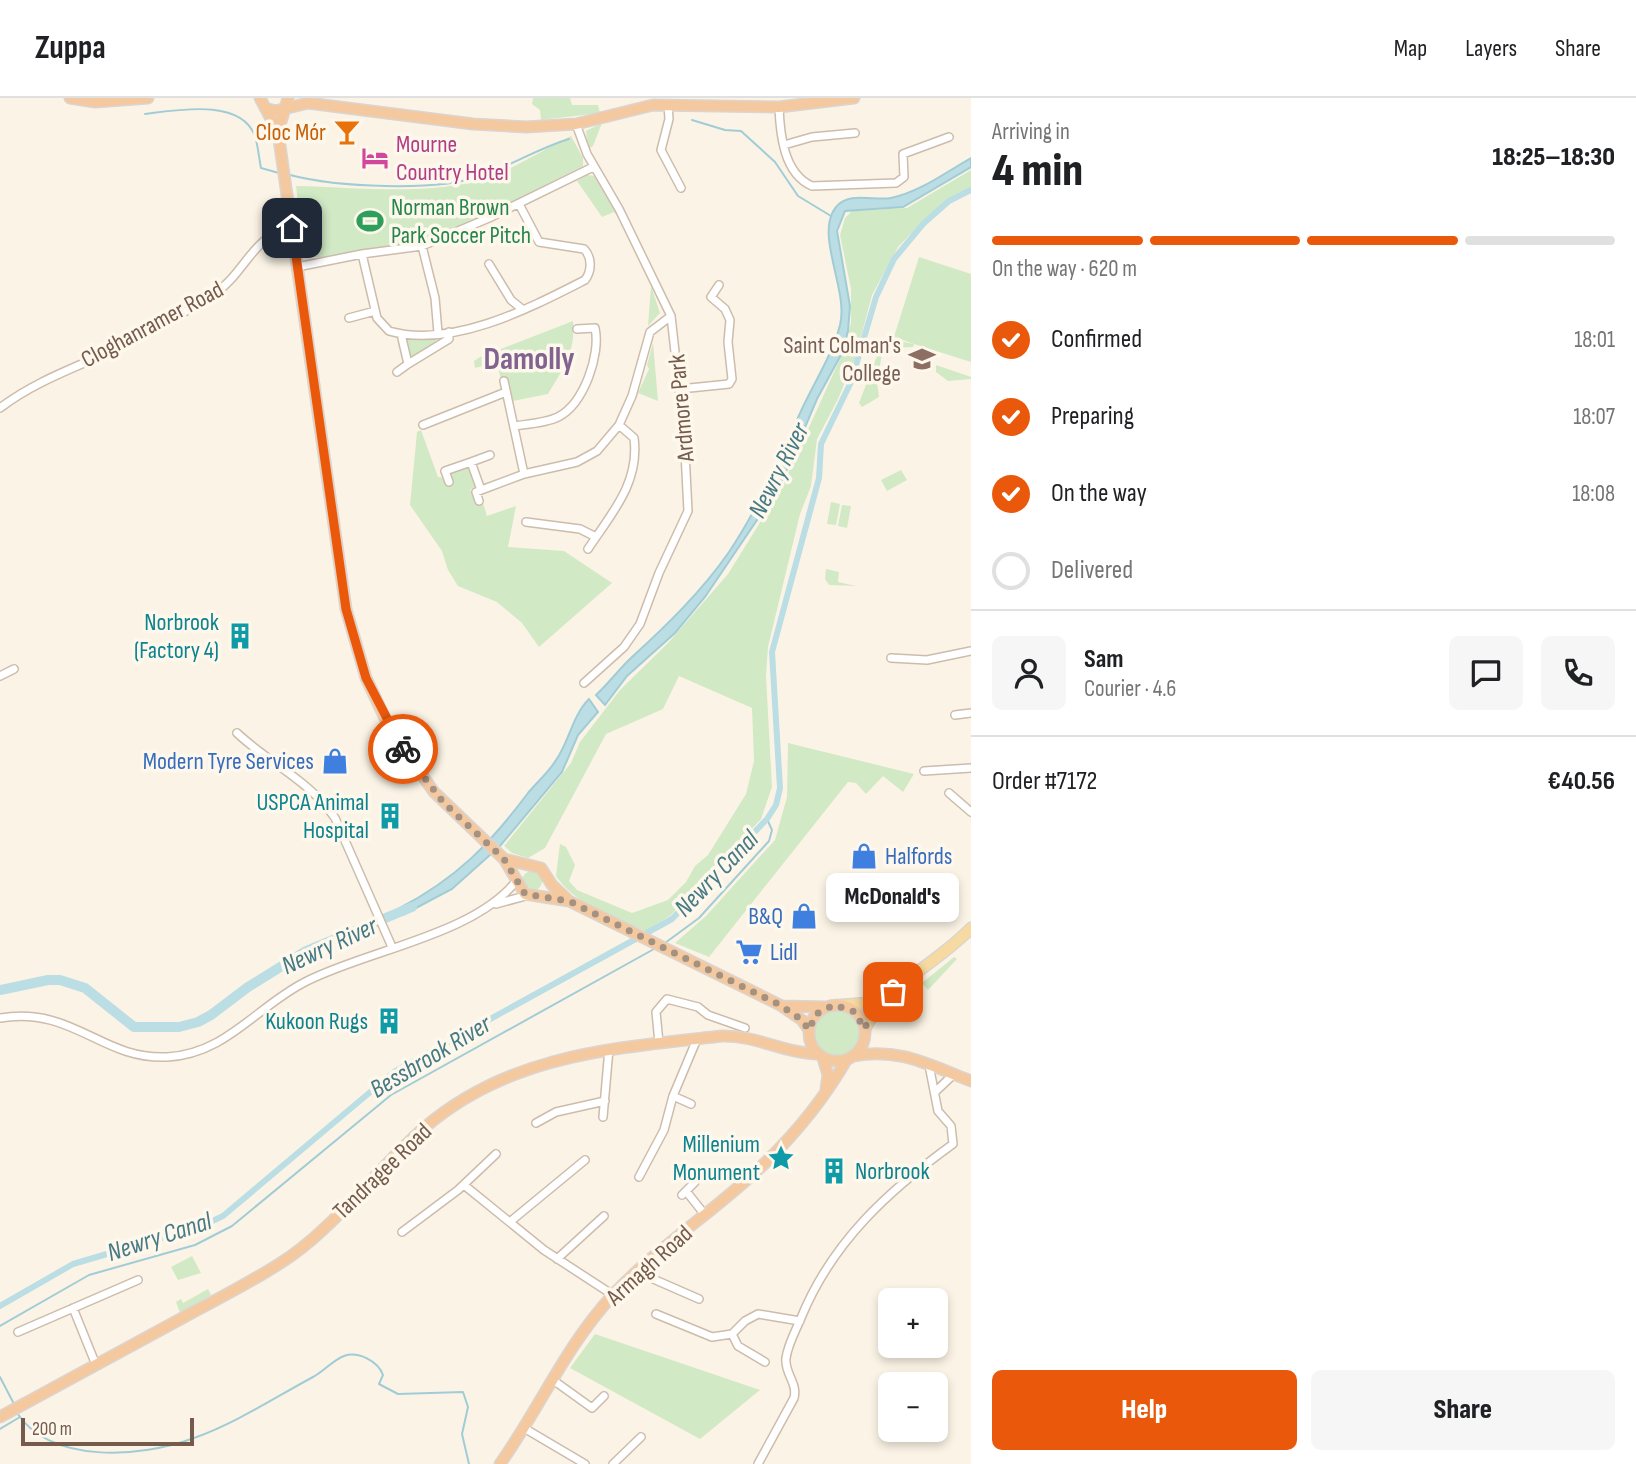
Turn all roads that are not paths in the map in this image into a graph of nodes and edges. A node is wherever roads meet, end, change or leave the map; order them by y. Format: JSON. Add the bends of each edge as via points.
{"nodes":[{"id":1,"x":70,"y":98,"type":"edge"},
{"id":2,"x":148,"y":98,"type":"edge"},
{"id":3,"x":247,"y":98,"type":"edge"},
{"id":4,"x":854,"y":98,"type":"edge"},
{"id":5,"x":303,"y":101,"type":"edge"},
{"id":6,"x":261,"y":103,"type":"edge"},
{"id":7,"x":286,"y":103,"type":"edge"},
{"id":8,"x":750,"y":103,"type":"edge"},
{"id":9,"x":668,"y":105,"type":"junction"},
{"id":10,"x":779,"y":107,"type":"junction"},
{"id":11,"x":576,"y":124,"type":"junction"},
{"id":12,"x":278,"y":132,"type":"junction"},
{"id":13,"x":855,"y":132,"type":"dead end"},
{"id":14,"x":949,"y":137,"type":"dead end"},
{"id":15,"x":784,"y":145,"type":"junction"},
{"id":16,"x":593,"y":167,"type":"junction"},
{"id":17,"x":681,"y":188,"type":"dead end"},
{"id":18,"x":519,"y":204,"type":"junction"},
{"id":19,"x":292,"y":228,"type":"junction"},
{"id":20,"x":422,"y":246,"type":"junction"},
{"id":21,"x":362,"y":254,"type":"junction"},
{"id":22,"x":489,"y":264,"type":"dead end"},
{"id":23,"x":297,"y":267,"type":"junction"},
{"id":24,"x":719,"y":285,"type":"dead end"},
{"id":25,"x":522,"y":309,"type":"junction"},
{"id":26,"x":375,"y":311,"type":"junction"},
{"id":27,"x":671,"y":316,"type":"junction"},
{"id":28,"x":349,"y":318,"type":"dead end"},
{"id":29,"x":436,"y":321,"type":"junction"},
{"id":30,"x":577,"y":329,"type":"dead end"},
{"id":31,"x":449,"y":332,"type":"junction"},
{"id":32,"x":438,"y":333,"type":"junction"},
{"id":33,"x":401,"y":334,"type":"junction"},
{"id":34,"x":418,"y":334,"type":"junction"},
{"id":35,"x":408,"y":364,"type":"junction"},
{"id":36,"x":397,"y":372,"type":"dead end"},
{"id":37,"x":504,"y":381,"type":"dead end"},
{"id":38,"x":680,"y":389,"type":"junction"},
{"id":39,"x":506,"y":393,"type":"junction"},
{"id":40,"x":0,"y":408,"type":"edge"},
{"id":41,"x":423,"y":425,"type":"dead end"},
{"id":42,"x":619,"y":425,"type":"junction"},
{"id":43,"x":514,"y":426,"type":"junction"},
{"id":44,"x":490,"y":455,"type":"dead end"},
{"id":45,"x":471,"y":461,"type":"junction"},
{"id":46,"x":524,"y":474,"type":"junction"},
{"id":47,"x":449,"y":482,"type":"dead end"},
{"id":48,"x":481,"y":490,"type":"junction"},
{"id":49,"x":479,"y":501,"type":"dead end"},
{"id":50,"x":526,"y":522,"type":"dead end"},
{"id":51,"x":596,"y":537,"type":"junction"},
{"id":52,"x":588,"y":549,"type":"dead end"},
{"id":53,"x":971,"y":651,"type":"edge"},
{"id":54,"x":891,"y":658,"type":"dead end"},
{"id":55,"x":14,"y":669,"type":"dead end"},
{"id":56,"x":0,"y":676,"type":"edge"},
{"id":57,"x":584,"y":683,"type":"dead end"},
{"id":58,"x":971,"y":713,"type":"edge"},
{"id":59,"x":955,"y":715,"type":"dead end"},
{"id":60,"x":237,"y":733,"type":"dead end"},
{"id":61,"x":971,"y":768,"type":"edge"},
{"id":62,"x":923,"y":771,"type":"dead end"},
{"id":63,"x":949,"y":793,"type":"dead end"},
{"id":64,"x":971,"y":798,"type":"edge"},
{"id":65,"x":968,"y":809,"type":"edge"},
{"id":66,"x":501,"y":857,"type":"junction"},
{"id":67,"x":528,"y":866,"type":"junction"},
{"id":68,"x":517,"y":880,"type":"junction"},
{"id":69,"x":547,"y":880,"type":"junction"},
{"id":70,"x":533,"y":895,"type":"junction"},
{"id":71,"x":569,"y":901,"type":"junction"},
{"id":72,"x":495,"y":904,"type":"junction"},
{"id":73,"x":971,"y":928,"type":"edge"},
{"id":74,"x":392,"y":947,"type":"junction"},
{"id":75,"x":893,"y":992,"type":"junction"},
{"id":76,"x":780,"y":1005,"type":"junction"},
{"id":77,"x":841,"y":1005,"type":"junction"},
{"id":78,"x":826,"y":1007,"type":"junction"},
{"id":79,"x":0,"y":1018,"type":"edge"},
{"id":80,"x":745,"y":1028,"type":"dead end"},
{"id":81,"x":865,"y":1030,"type":"junction"},
{"id":82,"x":809,"y":1035,"type":"junction"},
{"id":83,"x":697,"y":1039,"type":"junction"},
{"id":84,"x":659,"y":1043,"type":"junction"},
{"id":85,"x":609,"y":1048,"type":"junction"},
{"id":86,"x":798,"y":1051,"type":"junction"},
{"id":87,"x":882,"y":1051,"type":"junction"},
{"id":88,"x":820,"y":1056,"type":"junction"},
{"id":89,"x":850,"y":1058,"type":"junction"},
{"id":90,"x":929,"y":1065,"type":"junction"},
{"id":91,"x":954,"y":1074,"type":"junction"},
{"id":92,"x":971,"y":1081,"type":"edge"},
{"id":93,"x":826,"y":1089,"type":"junction"},
{"id":94,"x":935,"y":1092,"type":"junction"},
{"id":95,"x":673,"y":1096,"type":"junction"},
{"id":96,"x":605,"y":1101,"type":"junction"},
{"id":97,"x":691,"y":1104,"type":"dead end"},
{"id":98,"x":603,"y":1117,"type":"dead end"},
{"id":99,"x":536,"y":1123,"type":"dead end"},
{"id":100,"x":496,"y":1154,"type":"dead end"},
{"id":101,"x":585,"y":1160,"type":"dead end"},
{"id":102,"x":639,"y":1177,"type":"dead end"},
{"id":103,"x":695,"y":1182,"type":"dead end"},
{"id":104,"x":464,"y":1185,"type":"junction"},
{"id":105,"x":705,"y":1215,"type":"junction"},
{"id":106,"x":604,"y":1216,"type":"dead end"},
{"id":107,"x":511,"y":1221,"type":"junction"},
{"id":108,"x":402,"y":1232,"type":"dead end"},
{"id":109,"x":557,"y":1259,"type":"junction"},
{"id":110,"x":641,"y":1268,"type":"junction"},
{"id":111,"x":138,"y":1280,"type":"dead end"},
{"id":112,"x":613,"y":1295,"type":"junction"},
{"id":113,"x":699,"y":1298,"type":"dead end"},
{"id":114,"x":72,"y":1308,"type":"junction"},
{"id":115,"x":656,"y":1314,"type":"dead end"},
{"id":116,"x":800,"y":1321,"type":"junction"},
{"id":117,"x":18,"y":1332,"type":"dead end"},
{"id":118,"x":732,"y":1335,"type":"junction"},
{"id":119,"x":765,"y":1362,"type":"dead end"},
{"id":120,"x":96,"y":1365,"type":"junction"},
{"id":121,"x":553,"y":1380,"type":"junction"},
{"id":122,"x":604,"y":1396,"type":"dead end"},
{"id":123,"x":9,"y":1412,"type":"edge"},
{"id":124,"x":524,"y":1428,"type":"junction"},
{"id":125,"x":641,"y":1437,"type":"dead end"},
{"id":126,"x":500,"y":1464,"type":"edge"},
{"id":127,"x":585,"y":1464,"type":"edge"},
{"id":128,"x":613,"y":1464,"type":"edge"},
{"id":129,"x":758,"y":1464,"type":"edge"}],
"edges":[{"from":1,"to":2,"type":"highway","via":[[101,102]]},
{"from":3,"to":6,"type":"highway"},
{"from":4,"to":10,"type":"highway"},
{"from":5,"to":7,"type":"highway"},
{"from":5,"to":11,"type":"highway","via":[[499,127]]},
{"from":6,"to":7,"type":"highway","via":[[275,111]]},
{"from":6,"to":12,"type":"highway"},
{"from":7,"to":12,"type":"highway"},
{"from":8,"to":9,"type":"highway"},
{"from":8,"to":10,"type":"highway"},
{"from":9,"to":11,"type":"highway","via":[[635,107]]},
{"from":9,"to":17,"type":"street","via":[[661,150]]},
{"from":10,"to":15,"type":"street"},
{"from":11,"to":16,"type":"street","name":"Ardmore Park"},
{"from":12,"to":19,"type":"highway"},
{"from":13,"to":15,"type":"street"},
{"from":14,"to":15,"type":"street","via":[[902,154],[904,177],[881,185],[812,186],[796,175]]},
{"from":16,"to":18,"type":"street"},
{"from":16,"to":27,"type":"street","name":"Ardmore Park","via":[[619,209]]},
{"from":18,"to":20,"type":"street"},
{"from":18,"to":25,"type":"street","via":[[539,243],[578,246],[588,253],[590,264],[584,280]]},
{"from":19,"to":23,"type":"highway"},
{"from":19,"to":40,"type":"street","name":"Cloghanramer Road","via":[[263,239],[235,278],[209,297],[123,345],[32,386]]},
{"from":20,"to":21,"type":"street"},
{"from":20,"to":29,"type":"street"},
{"from":21,"to":23,"type":"street"},
{"from":21,"to":26,"type":"street"},
{"from":22,"to":25,"type":"street","via":[[511,300]]},
{"from":23,"to":66,"type":"highway","via":[[342,587],[357,650],[374,698],[406,755],[434,792]]},
{"from":24,"to":38,"type":"street","via":[[709,300],[725,309],[730,320],[732,379],[729,384]]},
{"from":25,"to":31,"type":"street","via":[[486,326]]},
{"from":26,"to":28,"type":"street"},
{"from":26,"to":33,"type":"street","via":[[382,325]]},
{"from":27,"to":38,"type":"street","name":"Ardmore Park"},
{"from":27,"to":42,"type":"street","via":[[648,337]]},
{"from":29,"to":32,"type":"street"},
{"from":29,"to":34,"type":"street"},
{"from":30,"to":43,"type":"street","via":[[595,328],[597,334],[593,361],[575,401],[556,418]]},
{"from":31,"to":32,"type":"street"},
{"from":31,"to":35,"type":"street","via":[[449,339]]},
{"from":32,"to":34,"type":"street"},
{"from":33,"to":34,"type":"street"},
{"from":33,"to":35,"type":"street"},
{"from":35,"to":36,"type":"street"},
{"from":37,"to":39,"type":"street"},
{"from":38,"to":57,"type":"street","name":"Ardmore Park","via":[[688,511],[640,624],[624,647]]},
{"from":39,"to":41,"type":"street"},
{"from":39,"to":43,"type":"street"},
{"from":42,"to":46,"type":"street","via":[[588,457]]},
{"from":42,"to":51,"type":"street","via":[[634,438],[632,478]]},
{"from":43,"to":46,"type":"street"},
{"from":44,"to":45,"type":"street"},
{"from":45,"to":47,"type":"street","via":[[444,471]]},
{"from":45,"to":48,"type":"street"},
{"from":46,"to":48,"type":"street"},
{"from":48,"to":49,"type":"street","via":[[475,492]]},
{"from":50,"to":51,"type":"street","via":[[580,529]]},
{"from":51,"to":52,"type":"street"},
{"from":53,"to":54,"type":"street","via":[[927,660]]},
{"from":55,"to":56,"type":"street"},
{"from":58,"to":59,"type":"street"},
{"from":60,"to":74,"type":"street","via":[[295,775],[326,805]]},
{"from":61,"to":62,"type":"street"},
{"from":63,"to":65,"type":"street"},
{"from":64,"to":65,"type":"street"},
{"from":66,"to":67,"type":"highway"},
{"from":66,"to":68,"type":"highway"},
{"from":67,"to":68,"type":"highway"},
{"from":67,"to":69,"type":"highway","via":[[541,868]]},
{"from":68,"to":70,"type":"highway","via":[[522,891]]},
{"from":68,"to":72,"type":"street"},
{"from":69,"to":70,"type":"highway","via":[[545,889]]},
{"from":69,"to":71,"type":"highway"},
{"from":70,"to":71,"type":"highway"},
{"from":70,"to":72,"type":"street"},
{"from":71,"to":76,"type":"highway"},
{"from":72,"to":74,"type":"street"},
{"from":73,"to":75,"type":"main road"},
{"from":74,"to":79,"type":"street","via":[[303,983],[227,1038],[182,1056],[134,1054],[51,1018]]},
{"from":75,"to":77,"type":"main road","via":[[868,1003]]},
{"from":75,"to":81,"type":"main road","via":[[873,1013]]},
{"from":76,"to":78,"type":"highway"},
{"from":76,"to":82,"type":"highway","via":[[802,1020]]},
{"from":77,"to":78,"type":"highway"},
{"from":77,"to":81,"type":"highway","via":[[855,1012]]},
{"from":78,"to":82,"type":"highway","via":[[816,1014]]},
{"from":80,"to":84,"type":"street","via":[[672,999],[662,1002],[656,1012]]},
{"from":81,"to":87,"type":"highway"},
{"from":81,"to":89,"type":"highway","via":[[862,1047]]},
{"from":82,"to":86,"type":"highway"},
{"from":82,"to":88,"type":"highway"},
{"from":83,"to":84,"type":"highway","name":"Tandragee Road"},
{"from":83,"to":86,"type":"highway","name":"Tandragee Road","via":[[738,1037]]},
{"from":83,"to":95,"type":"street"},
{"from":84,"to":85,"type":"highway","name":"Tandragee Road"},
{"from":85,"to":96,"type":"street"},
{"from":85,"to":120,"type":"highway","name":"Tandragee Road","via":[[541,1063],[462,1099],[424,1128],[295,1254]]},
{"from":86,"to":88,"type":"highway","name":"Tandragee Road"},
{"from":87,"to":89,"type":"highway"},
{"from":87,"to":90,"type":"highway"},
{"from":88,"to":89,"type":"highway","via":[[835,1061]]},
{"from":88,"to":93,"type":"highway","via":[[828,1075]]},
{"from":89,"to":93,"type":"highway","name":"Armagh Road"},
{"from":90,"to":91,"type":"highway"},
{"from":90,"to":94,"type":"street"},
{"from":91,"to":92,"type":"highway"},
{"from":91,"to":94,"type":"street"},
{"from":93,"to":105,"type":"highway","name":"Armagh Road","via":[[765,1164]]},
{"from":94,"to":116,"type":"street","via":[[937,1111],[951,1126],[953,1144],[862,1219],[814,1288]]},
{"from":95,"to":97,"type":"street"},
{"from":95,"to":102,"type":"street","via":[[664,1130]]},
{"from":96,"to":98,"type":"street"},
{"from":96,"to":99,"type":"street","via":[[555,1112]]},
{"from":100,"to":104,"type":"street"},
{"from":101,"to":107,"type":"street"},
{"from":103,"to":105,"type":"street","via":[[684,1193]]},
{"from":104,"to":107,"type":"street"},
{"from":104,"to":108,"type":"street"},
{"from":105,"to":110,"type":"highway","name":"Armagh Road"},
{"from":106,"to":109,"type":"street"},
{"from":107,"to":109,"type":"street"},
{"from":109,"to":112,"type":"street"},
{"from":110,"to":112,"type":"highway","name":"Armagh Road"},
{"from":110,"to":113,"type":"street","via":[[651,1278]]},
{"from":111,"to":114,"type":"street"},
{"from":112,"to":121,"type":"highway","name":"Armagh Road"},
{"from":114,"to":117,"type":"street"},
{"from":114,"to":120,"type":"street"},
{"from":115,"to":118,"type":"street","via":[[712,1337]]},
{"from":116,"to":118,"type":"street","via":[[758,1314]]},
{"from":116,"to":129,"type":"street","via":[[786,1358],[794,1398]]},
{"from":118,"to":119,"type":"street","via":[[737,1346]]},
{"from":120,"to":123,"type":"highway","name":"Tandragee Road"},
{"from":121,"to":122,"type":"street","via":[[592,1408]]},
{"from":121,"to":124,"type":"highway","name":"Armagh Road"},
{"from":124,"to":126,"type":"highway","name":"Armagh Road"},
{"from":124,"to":127,"type":"street"},
{"from":125,"to":128,"type":"street"}]}
